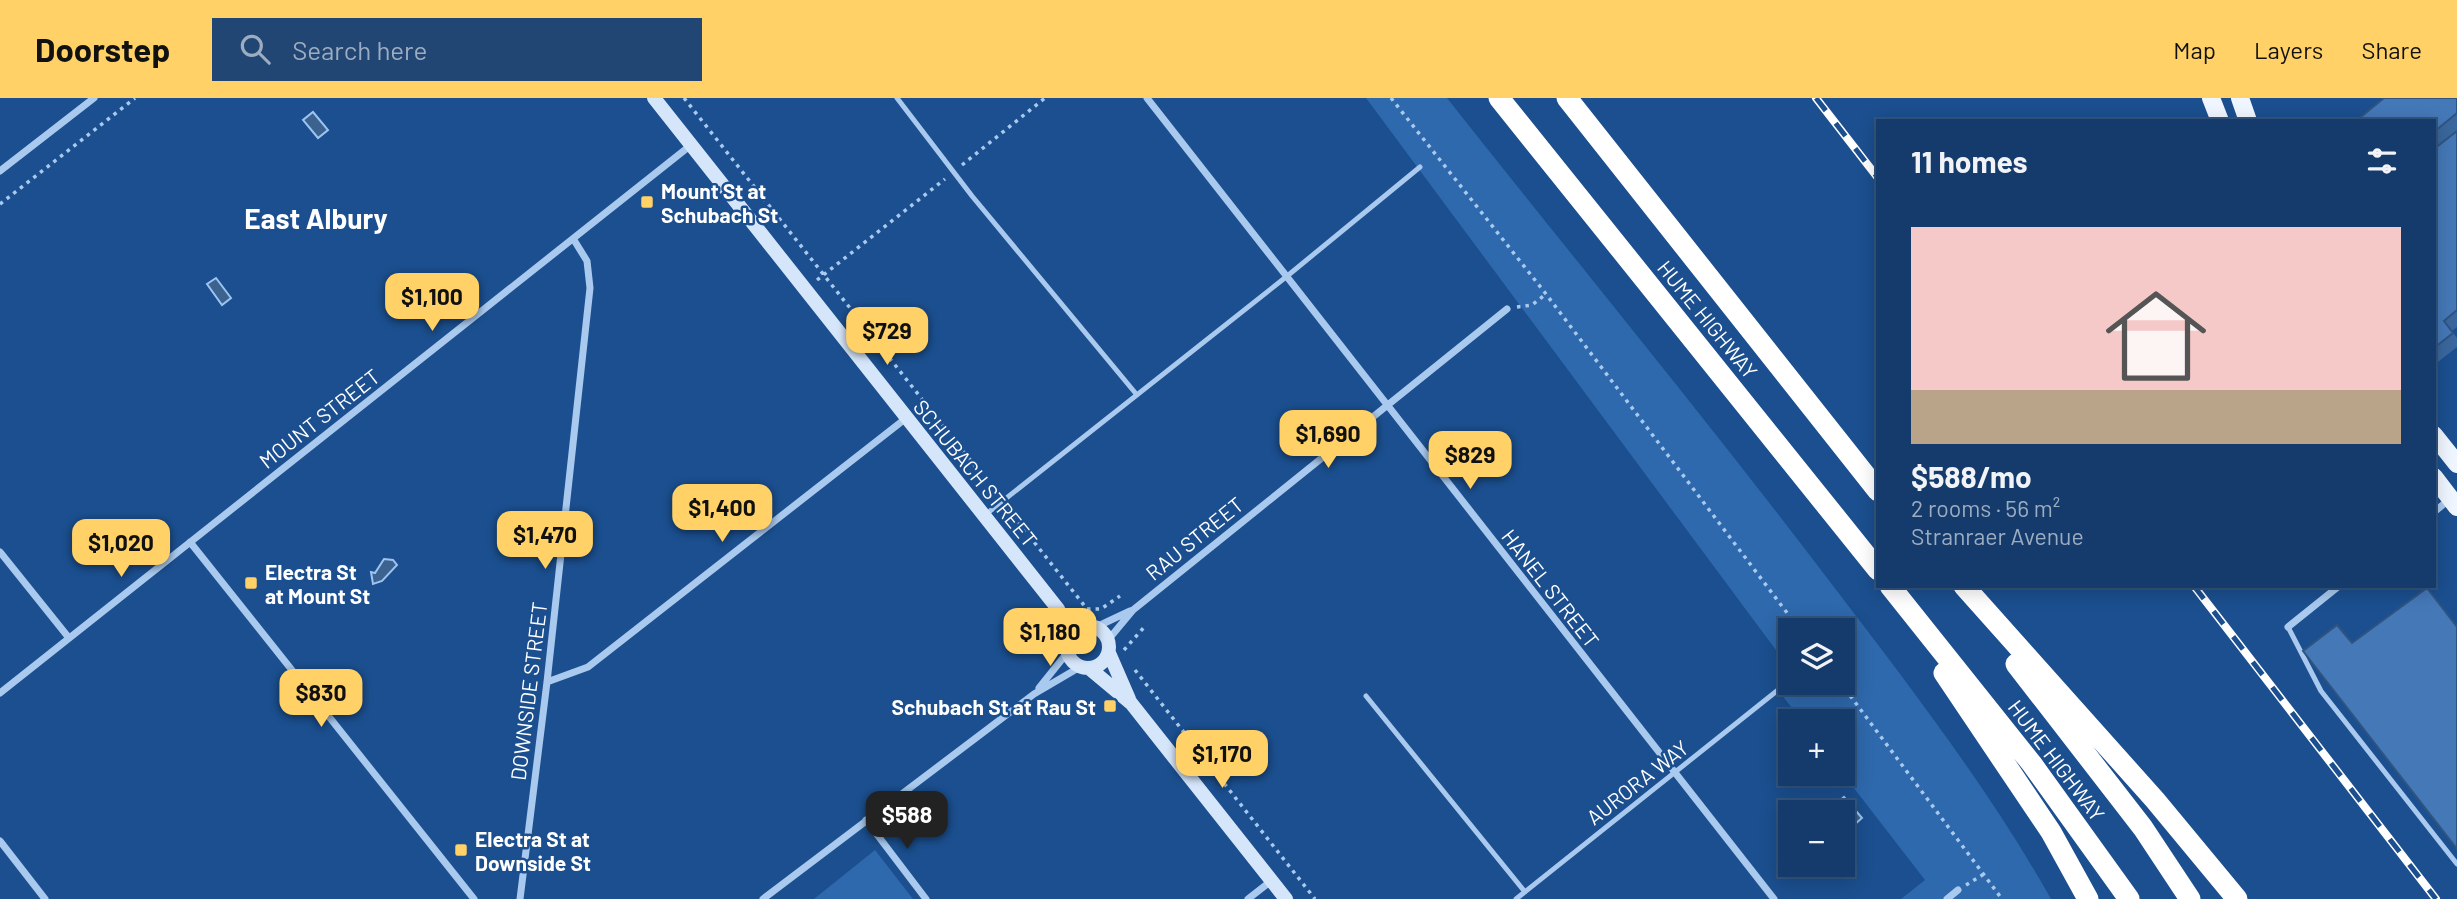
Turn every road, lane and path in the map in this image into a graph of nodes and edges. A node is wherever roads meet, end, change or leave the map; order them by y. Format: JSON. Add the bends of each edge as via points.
{"nodes":[{"id":1,"x":94,"y":98,"type":"edge"},
{"id":2,"x":135,"y":98,"type":"edge"},
{"id":3,"x":654,"y":98,"type":"edge"},
{"id":4,"x":684,"y":98,"type":"edge"},
{"id":5,"x":897,"y":98,"type":"edge"},
{"id":6,"x":1045,"y":98,"type":"edge"},
{"id":7,"x":1147,"y":98,"type":"edge"},
{"id":8,"x":1391,"y":98,"type":"edge"},
{"id":9,"x":1499,"y":98,"type":"edge"},
{"id":10,"x":1566,"y":98,"type":"edge"},
{"id":11,"x":2211,"y":98,"type":"edge"},
{"id":12,"x":2240,"y":98,"type":"edge"},
{"id":13,"x":2219,"y":119,"type":"edge"},
{"id":14,"x":2247,"y":119,"type":"edge"},
{"id":15,"x":691,"y":145,"type":"junction"},
{"id":16,"x":1420,"y":167,"type":"dead end"},
{"id":17,"x":0,"y":172,"type":"edge"},
{"id":18,"x":954,"y":172,"type":"junction"},
{"id":19,"x":0,"y":204,"type":"edge"},
{"id":20,"x":574,"y":240,"type":"junction"},
{"id":21,"x":823,"y":276,"type":"junction"},
{"id":22,"x":1286,"y":278,"type":"junction"},
{"id":23,"x":804,"y":290,"type":"junction"},
{"id":24,"x":1546,"y":294,"type":"junction"},
{"id":25,"x":1507,"y":309,"type":"joint"},
{"id":26,"x":1137,"y":395,"type":"junction"},
{"id":27,"x":1385,"y":405,"type":"junction"},
{"id":28,"x":905,"y":419,"type":"junction"},
{"id":29,"x":2436,"y":438,"type":"edge"},
{"id":30,"x":2457,"y":464,"type":"edge"},
{"id":31,"x":2436,"y":479,"type":"edge"},
{"id":32,"x":1875,"y":487,"type":"edge"},
{"id":33,"x":2455,"y":500,"type":"edge"},
{"id":34,"x":1002,"y":501,"type":"junction"},
{"id":35,"x":2436,"y":511,"type":"edge"},
{"id":36,"x":983,"y":517,"type":"junction"},
{"id":37,"x":190,"y":542,"type":"junction"},
{"id":38,"x":0,"y":552,"type":"edge"},
{"id":39,"x":1876,"y":568,"type":"edge"},
{"id":40,"x":1890,"y":588,"type":"edge"},
{"id":41,"x":1891,"y":588,"type":"edge"},
{"id":42,"x":1956,"y":588,"type":"edge"},
{"id":43,"x":1966,"y":588,"type":"edge"},
{"id":44,"x":2337,"y":588,"type":"edge"},
{"id":45,"x":1119,"y":596,"type":"dead end"},
{"id":46,"x":1058,"y":610,"type":"junction"},
{"id":47,"x":1132,"y":610,"type":"junction"},
{"id":48,"x":1791,"y":618,"type":"edge"},
{"id":49,"x":1146,"y":625,"type":"dead end"},
{"id":50,"x":1090,"y":627,"type":"junction"},
{"id":51,"x":2288,"y":627,"type":"joint"},
{"id":52,"x":69,"y":638,"type":"junction"},
{"id":53,"x":1068,"y":646,"type":"junction"},
{"id":54,"x":1113,"y":649,"type":"junction"},
{"id":55,"x":1129,"y":663,"type":"dead end"},
{"id":56,"x":1084,"y":668,"type":"junction"},
{"id":57,"x":547,"y":682,"type":"junction"},
{"id":58,"x":1778,"y":690,"type":"dead end"},
{"id":59,"x":0,"y":692,"type":"edge"},
{"id":60,"x":1034,"y":694,"type":"junction"},
{"id":61,"x":1850,"y":695,"type":"edge"},
{"id":62,"x":1366,"y":696,"type":"dead end"},
{"id":63,"x":1131,"y":703,"type":"junction"},
{"id":64,"x":1674,"y":773,"type":"junction"},
{"id":65,"x":866,"y":820,"type":"junction"},
{"id":66,"x":0,"y":841,"type":"edge"},
{"id":67,"x":2457,"y":864,"type":"edge"},
{"id":68,"x":1984,"y":874,"type":"junction"},
{"id":69,"x":1271,"y":881,"type":"junction"},
{"id":70,"x":1958,"y":890,"type":"joint"},
{"id":71,"x":1525,"y":892,"type":"junction"},
{"id":72,"x":520,"y":898,"type":"edge"},
{"id":73,"x":46,"y":899,"type":"edge"},
{"id":74,"x":474,"y":899,"type":"edge"},
{"id":75,"x":531,"y":899,"type":"edge"},
{"id":76,"x":763,"y":899,"type":"edge"},
{"id":77,"x":926,"y":899,"type":"edge"},
{"id":78,"x":1248,"y":899,"type":"edge"},
{"id":79,"x":1286,"y":899,"type":"edge"},
{"id":80,"x":1315,"y":899,"type":"edge"},
{"id":81,"x":1516,"y":899,"type":"edge"},
{"id":82,"x":1774,"y":899,"type":"edge"},
{"id":83,"x":1947,"y":899,"type":"edge"},
{"id":84,"x":2002,"y":899,"type":"edge"},
{"id":85,"x":2088,"y":899,"type":"edge"},
{"id":86,"x":2129,"y":899,"type":"edge"},
{"id":87,"x":2190,"y":899,"type":"edge"},
{"id":88,"x":2237,"y":899,"type":"edge"}],
"edges":[{"from":1,"to":17,"type":"street"},
{"from":2,"to":19,"type":"path"},
{"from":3,"to":15,"type":"street","name":"SCHUBACH STREET"},
{"from":4,"to":21,"type":"path"},
{"from":5,"to":18,"type":"lane"},
{"from":6,"to":18,"type":"path"},
{"from":7,"to":22,"type":"street","name":"HANEL STREET"},
{"from":8,"to":24,"type":"path"},
{"from":9,"to":39,"type":"highway","name":"HUME HIGHWAY"},
{"from":10,"to":32,"type":"highway","name":"HUME HIGHWAY"},
{"from":11,"to":13,"type":"main road"},
{"from":12,"to":14,"type":"main road"},
{"from":15,"to":20,"type":"street","name":"MOUNT STREET"},
{"from":15,"to":23,"type":"street","name":"SCHUBACH STREET"},
{"from":16,"to":22,"type":"lane"},
{"from":18,"to":21,"type":"path"},
{"from":18,"to":26,"type":"lane"},
{"from":20,"to":37,"type":"street","name":"MOUNT STREET"},
{"from":20,"to":57,"type":"street","name":"DOWNSIDE STREET","via":[[587,261],[590,288]]},
{"from":21,"to":23,"type":"path"},
{"from":21,"to":34,"type":"path"},
{"from":22,"to":26,"type":"lane"},
{"from":22,"to":27,"type":"street","name":"HANEL STREET"},
{"from":23,"to":28,"type":"street","name":"SCHUBACH STREET"},
{"from":24,"to":25,"type":"path","via":[[1532,304]]},
{"from":24,"to":48,"type":"path"},
{"from":25,"to":27,"type":"street","name":"RAU STREET"},
{"from":26,"to":34,"type":"lane"},
{"from":27,"to":47,"type":"street","name":"RAU STREET"},
{"from":27,"to":64,"type":"street","name":"HANEL STREET"},
{"from":28,"to":36,"type":"street","name":"SCHUBACH STREET"},
{"from":28,"to":57,"type":"street","via":[[588,667]]},
{"from":29,"to":30,"type":"main road"},
{"from":31,"to":33,"type":"main road"},
{"from":33,"to":35,"type":"street"},
{"from":34,"to":36,"type":"lane"},
{"from":34,"to":45,"type":"path","via":[[1087,609],[1101,609]]},
{"from":36,"to":46,"type":"street","name":"SCHUBACH STREET"},
{"from":37,"to":52,"type":"street","name":"MOUNT STREET"},
{"from":37,"to":74,"type":"street"},
{"from":38,"to":52,"type":"street"},
{"from":40,"to":85,"type":"highway","via":[[2051,832]]},
{"from":41,"to":86,"type":"highway","name":"HUME HIGHWAY","via":[[2032,764]]},
{"from":42,"to":87,"type":"highway","name":"HUME HIGHWAY","via":[[2134,817]]},
{"from":43,"to":88,"type":"highway"},
{"from":44,"to":51,"type":"street"},
{"from":46,"to":50,"type":"street","name":"SCHUBACH STREET"},
{"from":46,"to":53,"type":"street","name":"SCHUBACH STREET"},
{"from":47,"to":50,"type":"street","name":"RAU STREET"},
{"from":47,"to":54,"type":"street","name":"RAU STREET"},
{"from":49,"to":54,"type":"path"},
{"from":50,"to":53,"type":"street","via":[[1075,630]]},
{"from":50,"to":54,"type":"street"},
{"from":51,"to":67,"type":"lane","via":[[2321,691]]},
{"from":52,"to":59,"type":"street","name":"MOUNT STREET"},
{"from":53,"to":56,"type":"street"},
{"from":53,"to":60,"type":"street"},
{"from":54,"to":56,"type":"street","via":[[1104,662]]},
{"from":54,"to":63,"type":"street"},
{"from":55,"to":80,"type":"path"},
{"from":56,"to":60,"type":"street"},
{"from":56,"to":63,"type":"street"},
{"from":57,"to":72,"type":"street","name":"DOWNSIDE STREET"},
{"from":58,"to":64,"type":"lane","name":"AURORA WAY"},
{"from":60,"to":65,"type":"street"},
{"from":61,"to":68,"type":"path"},
{"from":62,"to":71,"type":"lane"},
{"from":63,"to":69,"type":"street"},
{"from":64,"to":71,"type":"lane","name":"AURORA WAY"},
{"from":64,"to":82,"type":"street","name":"HANEL STREET"},
{"from":65,"to":76,"type":"street"},
{"from":65,"to":77,"type":"street"},
{"from":66,"to":73,"type":"street"},
{"from":68,"to":70,"type":"path"},
{"from":68,"to":84,"type":"path"},
{"from":69,"to":78,"type":"street"},
{"from":69,"to":79,"type":"street"},
{"from":70,"to":83,"type":"street"},
{"from":71,"to":81,"type":"lane","name":"AURORA WAY"},
{"from":72,"to":75,"type":"street"}]}
